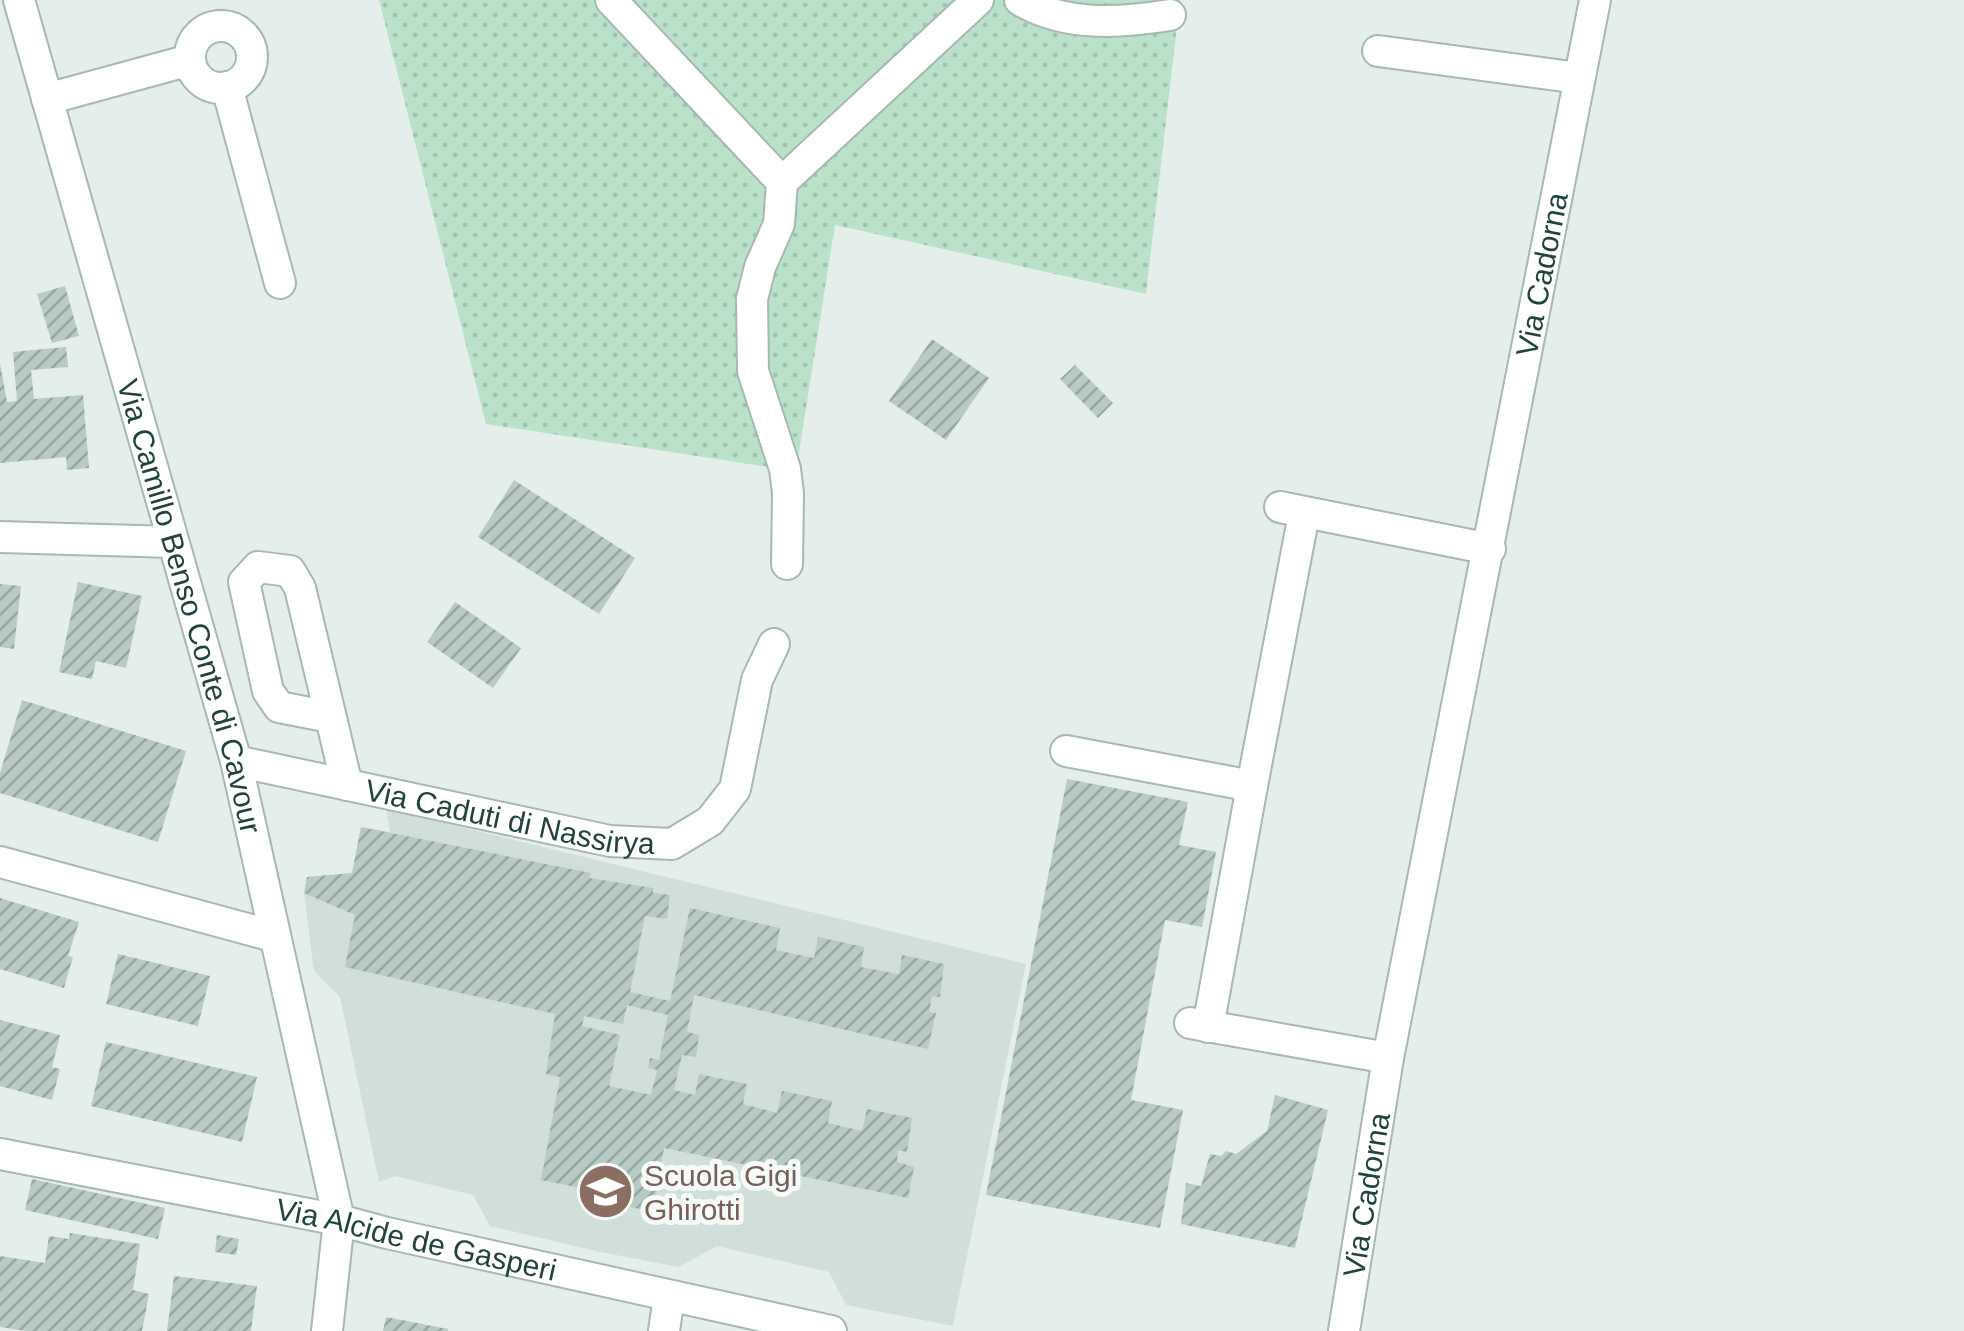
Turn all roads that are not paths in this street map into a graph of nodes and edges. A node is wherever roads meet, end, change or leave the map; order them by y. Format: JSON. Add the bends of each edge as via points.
{"nodes":[{"id":1,"x":18,"y":0,"type":"edge"},
{"id":2,"x":611,"y":0,"type":"edge"},
{"id":3,"x":978,"y":0,"type":"edge"},
{"id":4,"x":1020,"y":0,"type":"edge"},
{"id":5,"x":1596,"y":0,"type":"edge"},
{"id":6,"x":205,"y":14,"type":"edge"},
{"id":7,"x":1170,"y":15,"type":"dead end"},
{"id":8,"x":1378,"y":51,"type":"dead end"},
{"id":9,"x":190,"y":60,"type":"junction"},
{"id":10,"x":1579,"y":78,"type":"junction"},
{"id":11,"x":228,"y":88,"type":"junction"},
{"id":12,"x":47,"y":99,"type":"junction"},
{"id":13,"x":782,"y":182,"type":"junction"},
{"id":14,"x":280,"y":284,"type":"dead end"},
{"id":15,"x":0,"y":537,"type":"edge"},
{"id":16,"x":174,"y":542,"type":"junction"},
{"id":17,"x":1490,"y":549,"type":"junction"},
{"id":18,"x":787,"y":564,"type":"dead end"},
{"id":19,"x":774,"y":644,"type":"dead end"},
{"id":20,"x":330,"y":717,"type":"junction"},
{"id":21,"x":1066,"y":751,"type":"dead end"},
{"id":22,"x":236,"y":761,"type":"junction"},
{"id":23,"x":348,"y":785,"type":"junction"},
{"id":24,"x":1252,"y":786,"type":"junction"},
{"id":25,"x":0,"y":862,"type":"edge"},
{"id":26,"x":273,"y":936,"type":"junction"},
{"id":27,"x":1388,"y":1058,"type":"junction"},
{"id":28,"x":0,"y":1154,"type":"edge"},
{"id":29,"x":340,"y":1220,"type":"junction"},
{"id":30,"x":669,"y":1297,"type":"junction"},
{"id":31,"x":327,"y":1331,"type":"edge"},
{"id":32,"x":664,"y":1331,"type":"edge"},
{"id":33,"x":831,"y":1331,"type":"edge"},
{"id":34,"x":1344,"y":1331,"type":"edge"}],
"edges":[{"from":1,"to":12,"type":"street","name":"Via Camillo Benso Conte di Cavour"},
{"from":2,"to":13,"type":"street"},
{"from":3,"to":13,"type":"street"},
{"from":4,"to":7,"type":"street","via":[[1036,10],[1104,23]]},
{"from":5,"to":10,"type":"street","name":"Via Cadorna"},
{"from":6,"to":9,"type":"street"},
{"from":6,"to":11,"type":"street","via":[[240,33],[250,48],[250,68]]},
{"from":8,"to":10,"type":"street"},
{"from":9,"to":11,"type":"street","via":[[198,78]]},
{"from":9,"to":12,"type":"street"},
{"from":10,"to":17,"type":"street","name":"Via Cadorna"},
{"from":11,"to":14,"type":"street"},
{"from":12,"to":16,"type":"street","name":"Via Camillo Benso Conte di Cavour"},
{"from":13,"to":18,"type":"street","via":[[779,224],[752,300],[752,371],[785,469]]},
{"from":15,"to":16,"type":"street"},
{"from":16,"to":22,"type":"street","name":"Via Camillo Benso Conte di Cavour"},
{"from":17,"to":24,"type":"street","via":[[1292,510]]},
{"from":17,"to":27,"type":"street","name":"Via Cadorna"},
{"from":19,"to":23,"type":"street","name":"Via Caduti di Nassirya","via":[[757,680],[735,789],[710,821],[672,844],[610,841]]},
{"from":20,"to":20,"type":"street","via":[[300,588],[290,571],[258,567],[244,582],[268,691],[280,707]]},
{"from":20,"to":23,"type":"street"},
{"from":21,"to":24,"type":"street"},
{"from":22,"to":23,"type":"street","name":"Via Caduti di Nassirya"},
{"from":22,"to":26,"type":"street","name":"Via Camillo Benso Conte di Cavour"},
{"from":24,"to":27,"type":"street","via":[[1199,1025]]},
{"from":25,"to":26,"type":"street"},
{"from":26,"to":29,"type":"street","name":"Via Camillo Benso Conte di Cavour"},
{"from":27,"to":34,"type":"street","name":"Via Cadorna"},
{"from":28,"to":29,"type":"street","name":"Via Alcide de Gasperi"},
{"from":29,"to":30,"type":"street","name":"Via Alcide de Gasperi"},
{"from":29,"to":31,"type":"street","name":"Via Camillo Benso Conte di Cavour"},
{"from":30,"to":32,"type":"street"},
{"from":30,"to":33,"type":"street","name":"Via Alcide de Gasperi"}]}
